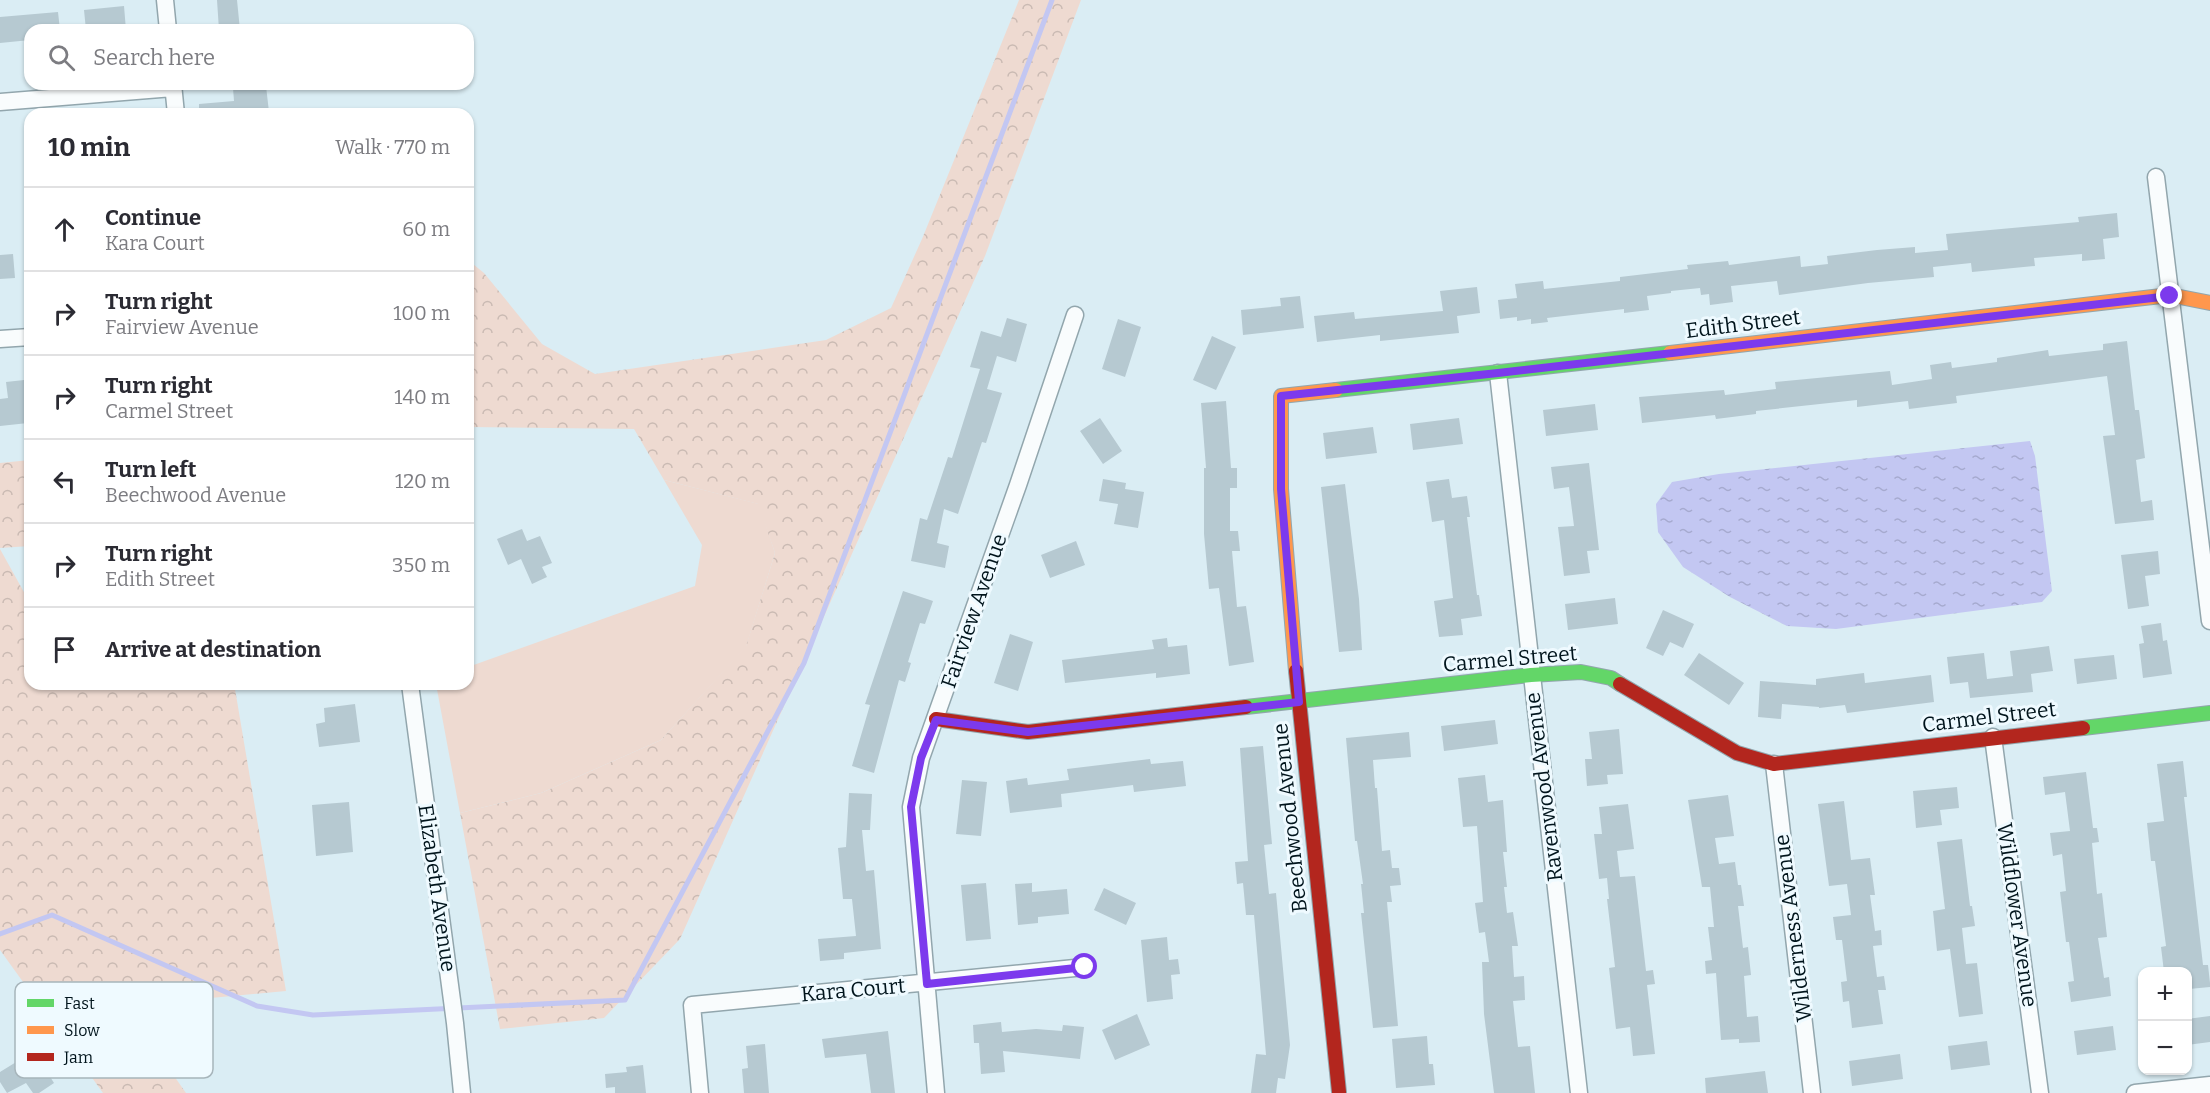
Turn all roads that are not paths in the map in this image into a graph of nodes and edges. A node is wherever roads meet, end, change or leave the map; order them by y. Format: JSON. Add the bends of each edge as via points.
{"nodes":[{"id":1,"x":165,"y":0,"type":"edge"},
{"id":2,"x":167,"y":24,"type":"edge"},
{"id":3,"x":130,"y":90,"type":"edge"},
{"id":4,"x":173,"y":90,"type":"edge"},
{"id":5,"x":0,"y":102,"type":"edge"},
{"id":6,"x":175,"y":108,"type":"edge"},
{"id":7,"x":2156,"y":177,"type":"dead end"},
{"id":8,"x":2170,"y":296,"type":"junction"},
{"id":9,"x":2210,"y":303,"type":"edge"},
{"id":10,"x":1075,"y":315,"type":"dead end"},
{"id":11,"x":24,"y":337,"type":"edge"},
{"id":12,"x":0,"y":339,"type":"edge"},
{"id":13,"x":1498,"y":373,"type":"junction"},
{"id":14,"x":1281,"y":396,"type":"joint"},
{"id":15,"x":2210,"y":621,"type":"edge"},
{"id":16,"x":1531,"y":675,"type":"junction"},
{"id":17,"x":411,"y":690,"type":"edge"},
{"id":18,"x":1299,"y":702,"type":"junction"},
{"id":19,"x":2210,"y":713,"type":"edge"},
{"id":20,"x":936,"y":720,"type":"junction"},
{"id":21,"x":1993,"y":737,"type":"junction"},
{"id":22,"x":1774,"y":764,"type":"junction"},
{"id":23,"x":1085,"y":967,"type":"dead end"},
{"id":24,"x":927,"y":984,"type":"junction"},
{"id":25,"x":2210,"y":1085,"type":"edge"},
{"id":26,"x":1339,"y":1092,"type":"edge"},
{"id":27,"x":462,"y":1093,"type":"edge"},
{"id":28,"x":700,"y":1093,"type":"edge"},
{"id":29,"x":936,"y":1093,"type":"edge"},
{"id":30,"x":1579,"y":1093,"type":"edge"},
{"id":31,"x":1812,"y":1093,"type":"edge"},
{"id":32,"x":2040,"y":1093,"type":"edge"},
{"id":33,"x":2135,"y":1093,"type":"edge"}],
"edges":[{"from":1,"to":2,"type":"street"},
{"from":3,"to":5,"type":"street"},
{"from":4,"to":6,"type":"street"},
{"from":7,"to":8,"type":"street"},
{"from":8,"to":9,"type":"street","name":"Edith Street"},
{"from":8,"to":13,"type":"street","name":"Edith Street"},
{"from":8,"to":15,"type":"street"},
{"from":10,"to":20,"type":"street","name":"Fairview Avenue"},
{"from":11,"to":12,"type":"street"},
{"from":13,"to":14,"type":"street","name":"Edith Street"},
{"from":13,"to":16,"type":"street","name":"Ravenwood Avenue"},
{"from":14,"to":18,"type":"street","name":"Beechwood Avenue","via":[[1281,489]]},
{"from":16,"to":18,"type":"street","name":"Carmel Street"},
{"from":16,"to":22,"type":"street","name":"Carmel Street","via":[[1581,672],[1611,678],[1737,753]]},
{"from":16,"to":30,"type":"street","name":"Ravenwood Avenue"},
{"from":17,"to":27,"type":"street","name":"Elizabeth Avenue"},
{"from":18,"to":20,"type":"street","name":"Carmel Street","via":[[1028,732]]},
{"from":18,"to":26,"type":"street","name":"Beechwood Avenue"},
{"from":19,"to":21,"type":"street","name":"Carmel Street"},
{"from":20,"to":24,"type":"street","name":"Fairview Avenue","via":[[921,758],[911,807]]},
{"from":21,"to":22,"type":"street","name":"Carmel Street"},
{"from":21,"to":32,"type":"street","name":"Wildflower Avenue"},
{"from":22,"to":31,"type":"street","name":"Wilderness Avenue"},
{"from":23,"to":24,"type":"street","name":"Kara Court"},
{"from":24,"to":28,"type":"street","name":"Kara Court","via":[[692,1005]]},
{"from":24,"to":29,"type":"street","name":"Fairview Avenue"},
{"from":25,"to":33,"type":"street"}]}
